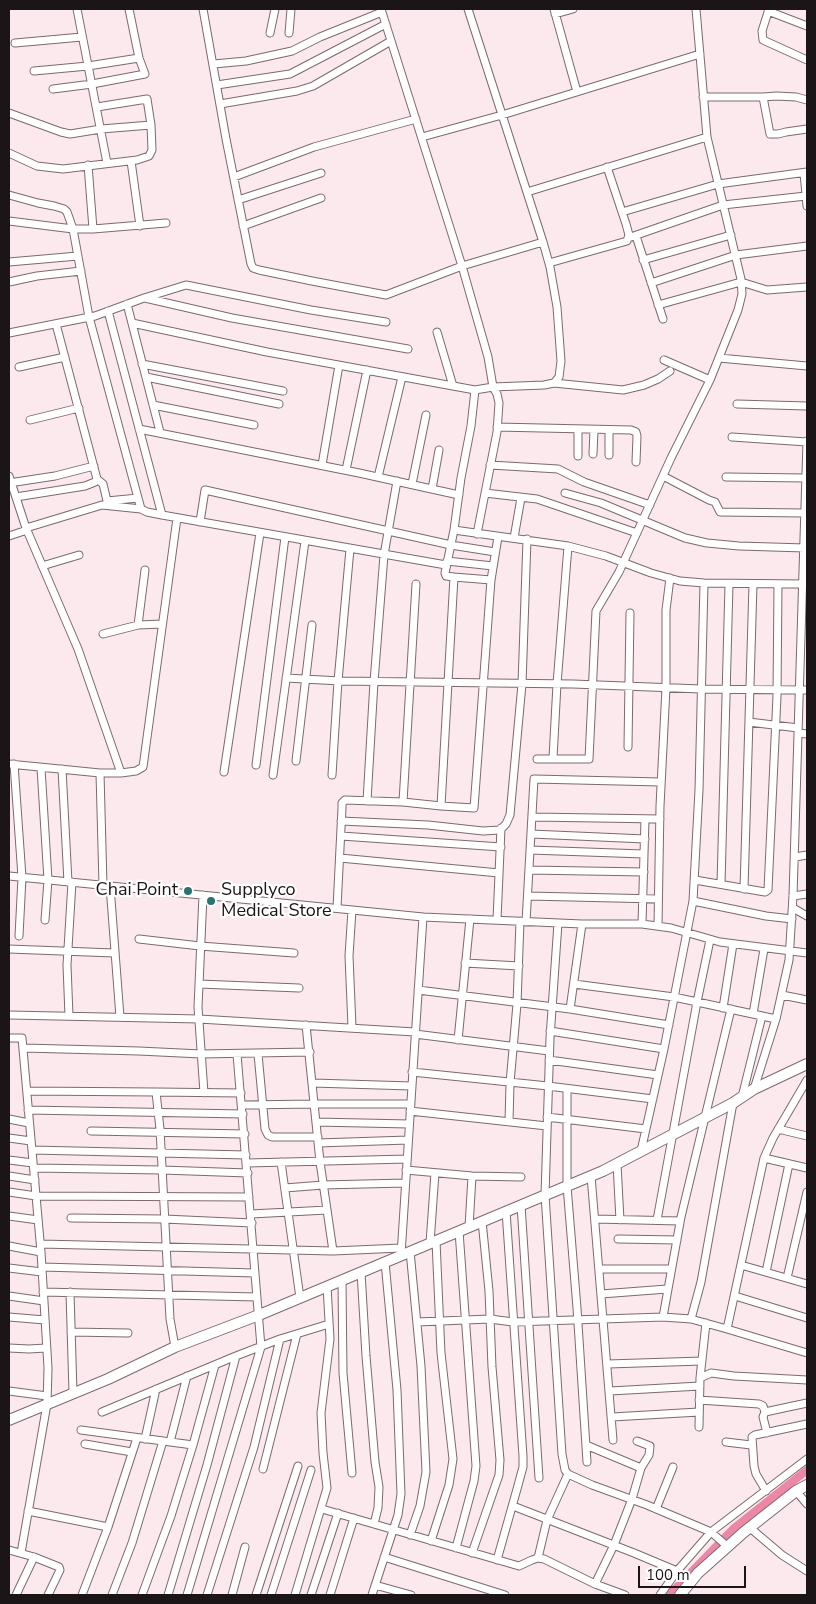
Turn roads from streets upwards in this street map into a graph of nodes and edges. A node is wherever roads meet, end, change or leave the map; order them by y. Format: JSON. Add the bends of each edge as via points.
{"nodes":[{"id":1,"x":77,"y":9,"type":"edge"},
{"id":2,"x":129,"y":9,"type":"edge"},
{"id":3,"x":203,"y":9,"type":"edge"},
{"id":4,"x":274,"y":9,"type":"edge"},
{"id":5,"x":290,"y":9,"type":"edge"},
{"id":6,"x":468,"y":9,"type":"edge"},
{"id":7,"x":573,"y":9,"type":"edge"},
{"id":8,"x":696,"y":9,"type":"edge"},
{"id":9,"x":381,"y":10,"type":"edge"},
{"id":10,"x":769,"y":10,"type":"edge"},
{"id":11,"x":554,"y":11,"type":"edge"},
{"id":12,"x":386,"y":24,"type":"junction"},
{"id":13,"x":807,"y":26,"type":"edge"},
{"id":14,"x":270,"y":33,"type":"dead end"},
{"id":15,"x":289,"y":33,"type":"dead end"},
{"id":16,"x":82,"y":37,"type":"junction"},
{"id":17,"x":391,"y":42,"type":"junction"},
{"id":18,"x":15,"y":43,"type":"dead end"},
{"id":19,"x":700,"y":54,"type":"junction"},
{"id":20,"x":139,"y":58,"type":"junction"},
{"id":21,"x":807,"y":60,"type":"edge"},
{"id":22,"x":214,"y":64,"type":"junction"},
{"id":23,"x":88,"y":66,"type":"junction"},
{"id":24,"x":34,"y":71,"type":"dead end"},
{"id":25,"x":92,"y":84,"type":"junction"},
{"id":26,"x":217,"y":85,"type":"junction"},
{"id":27,"x":53,"y":89,"type":"dead end"},
{"id":28,"x":577,"y":92,"type":"junction"},
{"id":29,"x":703,"y":97,"type":"junction"},
{"id":30,"x":763,"y":98,"type":"junction"},
{"id":31,"x":807,"y":100,"type":"edge"},
{"id":32,"x":220,"y":104,"type":"junction"},
{"id":33,"x":96,"y":107,"type":"junction"},
{"id":34,"x":9,"y":113,"type":"edge"},
{"id":35,"x":502,"y":115,"type":"junction"},
{"id":36,"x":416,"y":119,"type":"junction"},
{"id":37,"x":151,"y":125,"type":"junction"},
{"id":38,"x":101,"y":129,"type":"junction"},
{"id":39,"x":807,"y":129,"type":"edge"},
{"id":40,"x":422,"y":137,"type":"junction"},
{"id":41,"x":708,"y":137,"type":"junction"},
{"id":42,"x":9,"y":153,"type":"edge"},
{"id":43,"x":131,"y":161,"type":"junction"},
{"id":44,"x":107,"y":163,"type":"junction"},
{"id":45,"x":88,"y":165,"type":"junction"},
{"id":46,"x":607,"y":167,"type":"junction"},
{"id":47,"x":321,"y":173,"type":"dead end"},
{"id":48,"x":806,"y":173,"type":"edge"},
{"id":49,"x":234,"y":177,"type":"junction"},
{"id":50,"x":718,"y":184,"type":"junction"},
{"id":51,"x":527,"y":192,"type":"junction"},
{"id":52,"x":9,"y":195,"type":"edge"},
{"id":53,"x":321,"y":198,"type":"dead end"},
{"id":54,"x":807,"y":198,"type":"edge"},
{"id":55,"x":238,"y":200,"type":"junction"},
{"id":56,"x":723,"y":205,"type":"junction"},
{"id":57,"x":807,"y":206,"type":"edge"},
{"id":58,"x":622,"y":212,"type":"junction"},
{"id":59,"x":9,"y":222,"type":"edge"},
{"id":60,"x":166,"y":223,"type":"dead end"},
{"id":61,"x":140,"y":226,"type":"junction"},
{"id":62,"x":243,"y":226,"type":"junction"},
{"id":63,"x":73,"y":229,"type":"junction"},
{"id":64,"x":93,"y":229,"type":"junction"},
{"id":65,"x":731,"y":235,"type":"junction"},
{"id":66,"x":632,"y":237,"type":"junction"},
{"id":67,"x":543,"y":242,"type":"junction"},
{"id":68,"x":807,"y":246,"type":"edge"},
{"id":69,"x":736,"y":255,"type":"junction"},
{"id":70,"x":78,"y":256,"type":"junction"},
{"id":71,"x":643,"y":260,"type":"junction"},
{"id":72,"x":9,"y":262,"type":"edge"},
{"id":73,"x":549,"y":263,"type":"junction"},
{"id":74,"x":462,"y":266,"type":"junction"},
{"id":75,"x":81,"y":270,"type":"junction"},
{"id":76,"x":9,"y":282,"type":"edge"},
{"id":77,"x":651,"y":282,"type":"junction"},
{"id":78,"x":741,"y":282,"type":"junction"},
{"id":79,"x":807,"y":287,"type":"edge"},
{"id":80,"x":144,"y":298,"type":"junction"},
{"id":81,"x":127,"y":304,"type":"junction"},
{"id":82,"x":658,"y":305,"type":"junction"},
{"id":83,"x":108,"y":311,"type":"junction"},
{"id":84,"x":89,"y":317,"type":"junction"},
{"id":85,"x":662,"y":319,"type":"dead end"},
{"id":86,"x":386,"y":322,"type":"dead end"},
{"id":87,"x":132,"y":323,"type":"junction"},
{"id":88,"x":56,"y":324,"type":"junction"},
{"id":89,"x":437,"y":332,"type":"dead end"},
{"id":90,"x":9,"y":333,"type":"edge"},
{"id":91,"x":408,"y":348,"type":"dead end"},
{"id":92,"x":65,"y":357,"type":"junction"},
{"id":93,"x":719,"y":358,"type":"junction"},
{"id":94,"x":664,"y":360,"type":"dead end"},
{"id":95,"x":142,"y":364,"type":"junction"},
{"id":96,"x":339,"y":365,"type":"junction"},
{"id":97,"x":807,"y":366,"type":"edge"},
{"id":98,"x":19,"y":367,"type":"dead end"},
{"id":99,"x":367,"y":370,"type":"junction"},
{"id":100,"x":670,"y":371,"type":"dead end"},
{"id":101,"x":402,"y":376,"type":"junction"},
{"id":102,"x":146,"y":377,"type":"junction"},
{"id":103,"x":710,"y":380,"type":"junction"},
{"id":104,"x":554,"y":383,"type":"junction"},
{"id":105,"x":453,"y":386,"type":"junction"},
{"id":106,"x":493,"y":387,"type":"junction"},
{"id":107,"x":475,"y":390,"type":"junction"},
{"id":108,"x":283,"y":391,"type":"dead end"},
{"id":109,"x":279,"y":404,"type":"dead end"},
{"id":110,"x":736,"y":404,"type":"dead end"},
{"id":111,"x":153,"y":406,"type":"junction"},
{"id":112,"x":807,"y":406,"type":"edge"},
{"id":113,"x":78,"y":408,"type":"junction"},
{"id":114,"x":426,"y":415,"type":"dead end"},
{"id":115,"x":30,"y":420,"type":"dead end"},
{"id":116,"x":254,"y":425,"type":"dead end"},
{"id":117,"x":497,"y":427,"type":"junction"},
{"id":118,"x":139,"y":429,"type":"junction"},
{"id":119,"x":578,"y":429,"type":"junction"},
{"id":120,"x":594,"y":430,"type":"junction"},
{"id":121,"x":609,"y":430,"type":"junction"},
{"id":122,"x":160,"y":432,"type":"junction"},
{"id":123,"x":732,"y":437,"type":"dead end"},
{"id":124,"x":807,"y":442,"type":"edge"},
{"id":125,"x":439,"y":450,"type":"dead end"},
{"id":126,"x":593,"y":454,"type":"dead end"},
{"id":127,"x":609,"y":455,"type":"dead end"},
{"id":128,"x":578,"y":456,"type":"dead end"},
{"id":129,"x":636,"y":462,"type":"dead end"},
{"id":130,"x":322,"y":465,"type":"junction"},
{"id":131,"x":94,"y":466,"type":"junction"},
{"id":132,"x":490,"y":466,"type":"junction"},
{"id":133,"x":346,"y":470,"type":"junction"},
{"id":134,"x":663,"y":476,"type":"junction"},
{"id":135,"x":378,"y":477,"type":"junction"},
{"id":136,"x":726,"y":477,"type":"dead end"},
{"id":137,"x":806,"y":478,"type":"edge"},
{"id":138,"x":98,"y":479,"type":"junction"},
{"id":139,"x":9,"y":481,"type":"edge"},
{"id":140,"x":397,"y":481,"type":"junction"},
{"id":141,"x":412,"y":484,"type":"junction"},
{"id":142,"x":432,"y":489,"type":"junction"},
{"id":143,"x":485,"y":493,"type":"junction"},
{"id":144,"x":565,"y":493,"type":"dead end"},
{"id":145,"x":459,"y":495,"type":"junction"},
{"id":146,"x":16,"y":496,"type":"junction"},
{"id":147,"x":138,"y":498,"type":"junction"},
{"id":148,"x":521,"y":498,"type":"junction"},
{"id":149,"x":107,"y":503,"type":"junction"},
{"id":150,"x":650,"y":505,"type":"junction"},
{"id":151,"x":140,"y":509,"type":"junction"},
{"id":152,"x":805,"y":513,"type":"junction"},
{"id":153,"x":162,"y":515,"type":"junction"},
{"id":154,"x":176,"y":518,"type":"junction"},
{"id":155,"x":642,"y":520,"type":"junction"},
{"id":156,"x":200,"y":522,"type":"junction"},
{"id":157,"x":26,"y":529,"type":"junction"},
{"id":158,"x":454,"y":530,"type":"junction"},
{"id":159,"x":388,"y":531,"type":"junction"},
{"id":160,"x":260,"y":533,"type":"junction"},
{"id":161,"x":637,"y":533,"type":"junction"},
{"id":162,"x":477,"y":534,"type":"junction"},
{"id":163,"x":9,"y":536,"type":"edge"},
{"id":164,"x":498,"y":536,"type":"junction"},
{"id":165,"x":285,"y":537,"type":"junction"},
{"id":166,"x":514,"y":538,"type":"junction"},
{"id":167,"x":527,"y":539,"type":"junction"},
{"id":168,"x":305,"y":541,"type":"junction"},
{"id":169,"x":451,"y":545,"type":"junction"},
{"id":170,"x":568,"y":546,"type":"junction"},
{"id":171,"x":804,"y":548,"type":"junction"},
{"id":172,"x":350,"y":549,"type":"junction"},
{"id":173,"x":495,"y":552,"type":"junction"},
{"id":174,"x":79,"y":555,"type":"dead end"},
{"id":175,"x":384,"y":555,"type":"junction"},
{"id":176,"x":447,"y":563,"type":"junction"},
{"id":177,"x":623,"y":563,"type":"junction"},
{"id":178,"x":42,"y":566,"type":"junction"},
{"id":179,"x":493,"y":566,"type":"junction"},
{"id":180,"x":145,"y":570,"type":"dead end"},
{"id":181,"x":454,"y":577,"type":"junction"},
{"id":182,"x":670,"y":578,"type":"junction"},
{"id":183,"x":491,"y":580,"type":"junction"},
{"id":184,"x":416,"y":584,"type":"dead end"},
{"id":185,"x":704,"y":584,"type":"junction"},
{"id":186,"x":729,"y":584,"type":"junction"},
{"id":187,"x":753,"y":584,"type":"junction"},
{"id":188,"x":778,"y":584,"type":"junction"},
{"id":189,"x":805,"y":584,"type":"edge"},
{"id":190,"x":630,"y":613,"type":"dead end"},
{"id":191,"x":162,"y":624,"type":"junction"},
{"id":192,"x":138,"y":625,"type":"junction"},
{"id":193,"x":312,"y":625,"type":"dead end"},
{"id":194,"x":103,"y":634,"type":"dead end"},
{"id":195,"x":286,"y":678,"type":"junction"},
{"id":196,"x":305,"y":680,"type":"junction"},
{"id":197,"x":338,"y":681,"type":"junction"},
{"id":198,"x":374,"y":682,"type":"junction"},
{"id":199,"x":411,"y":683,"type":"junction"},
{"id":200,"x":449,"y":683,"type":"junction"},
{"id":201,"x":484,"y":683,"type":"junction"},
{"id":202,"x":522,"y":684,"type":"junction"},
{"id":203,"x":556,"y":684,"type":"junction"},
{"id":204,"x":594,"y":685,"type":"junction"},
{"id":205,"x":629,"y":686,"type":"junction"},
{"id":206,"x":666,"y":688,"type":"junction"},
{"id":207,"x":701,"y":689,"type":"junction"},
{"id":208,"x":727,"y":690,"type":"junction"},
{"id":209,"x":750,"y":690,"type":"junction"},
{"id":210,"x":777,"y":690,"type":"junction"},
{"id":211,"x":803,"y":690,"type":"edge"},
{"id":212,"x":750,"y":722,"type":"junction"},
{"id":213,"x":776,"y":724,"type":"junction"},
{"id":214,"x":798,"y":731,"type":"junction"},
{"id":215,"x":807,"y":734,"type":"edge"},
{"id":216,"x":628,"y":747,"type":"dead end"},
{"id":217,"x":553,"y":758,"type":"junction"},
{"id":218,"x":536,"y":759,"type":"dead end"},
{"id":219,"x":296,"y":761,"type":"dead end"},
{"id":220,"x":12,"y":764,"type":"edge"},
{"id":221,"x":256,"y":765,"type":"dead end"},
{"id":222,"x":41,"y":768,"type":"junction"},
{"id":223,"x":62,"y":769,"type":"junction"},
{"id":224,"x":224,"y":772,"type":"dead end"},
{"id":225,"x":100,"y":773,"type":"junction"},
{"id":226,"x":121,"y":773,"type":"junction"},
{"id":227,"x":332,"y":775,"type":"dead end"},
{"id":228,"x":273,"y":776,"type":"dead end"},
{"id":229,"x":661,"y":782,"type":"junction"},
{"id":230,"x":367,"y":801,"type":"junction"},
{"id":231,"x":403,"y":802,"type":"junction"},
{"id":232,"x":441,"y":806,"type":"junction"},
{"id":233,"x":532,"y":817,"type":"junction"},
{"id":234,"x":645,"y":819,"type":"junction"},
{"id":235,"x":660,"y":819,"type":"junction"},
{"id":236,"x":341,"y":821,"type":"junction"},
{"id":237,"x":501,"y":828,"type":"junction"},
{"id":238,"x":531,"y":834,"type":"junction"},
{"id":239,"x":341,"y":836,"type":"junction"},
{"id":240,"x":645,"y":839,"type":"junction"},
{"id":241,"x":501,"y":847,"type":"junction"},
{"id":242,"x":530,"y":850,"type":"junction"},
{"id":243,"x":644,"y":854,"type":"junction"},
{"id":244,"x":807,"y":855,"type":"edge"},
{"id":245,"x":794,"y":856,"type":"junction"},
{"id":246,"x":340,"y":858,"type":"junction"},
{"id":247,"x":529,"y":870,"type":"junction"},
{"id":248,"x":644,"y":872,"type":"junction"},
{"id":249,"x":499,"y":874,"type":"junction"},
{"id":250,"x":9,"y":876,"type":"edge"},
{"id":251,"x":22,"y":877,"type":"junction"},
{"id":252,"x":48,"y":880,"type":"junction"},
{"id":253,"x":695,"y":880,"type":"junction"},
{"id":254,"x":70,"y":882,"type":"junction"},
{"id":255,"x":720,"y":884,"type":"junction"},
{"id":256,"x":106,"y":885,"type":"junction"},
{"id":257,"x":744,"y":889,"type":"junction"},
{"id":258,"x":807,"y":894,"type":"edge"},
{"id":259,"x":203,"y":895,"type":"junction"},
{"id":260,"x":528,"y":896,"type":"junction"},
{"id":261,"x":793,"y":896,"type":"junction"},
{"id":262,"x":643,"y":899,"type":"junction"},
{"id":263,"x":658,"y":899,"type":"junction"},
{"id":264,"x":693,"y":901,"type":"junction"},
{"id":265,"x":337,"y":908,"type":"junction"},
{"id":266,"x":793,"y":908,"type":"junction"},
{"id":267,"x":352,"y":910,"type":"junction"},
{"id":268,"x":807,"y":916,"type":"edge"},
{"id":269,"x":423,"y":917,"type":"junction"},
{"id":270,"x":470,"y":919,"type":"junction"},
{"id":271,"x":792,"y":919,"type":"junction"},
{"id":272,"x":45,"y":920,"type":"dead end"},
{"id":273,"x":497,"y":920,"type":"junction"},
{"id":274,"x":523,"y":921,"type":"junction"},
{"id":275,"x":558,"y":923,"type":"junction"},
{"id":276,"x":582,"y":924,"type":"junction"},
{"id":277,"x":642,"y":924,"type":"junction"},
{"id":278,"x":658,"y":926,"type":"junction"},
{"id":279,"x":687,"y":932,"type":"junction"},
{"id":280,"x":19,"y":936,"type":"dead end"},
{"id":281,"x":139,"y":939,"type":"dead end"},
{"id":282,"x":710,"y":940,"type":"junction"},
{"id":283,"x":733,"y":944,"type":"junction"},
{"id":284,"x":200,"y":946,"type":"junction"},
{"id":285,"x":764,"y":948,"type":"junction"},
{"id":286,"x":9,"y":949,"type":"edge"},
{"id":287,"x":68,"y":950,"type":"junction"},
{"id":288,"x":790,"y":952,"type":"junction"},
{"id":289,"x":114,"y":953,"type":"junction"},
{"id":290,"x":294,"y":953,"type":"dead end"},
{"id":291,"x":807,"y":953,"type":"edge"},
{"id":292,"x":465,"y":963,"type":"junction"},
{"id":293,"x":519,"y":966,"type":"junction"},
{"id":294,"x":199,"y":984,"type":"junction"},
{"id":295,"x":574,"y":984,"type":"junction"},
{"id":296,"x":299,"y":988,"type":"dead end"},
{"id":297,"x":418,"y":990,"type":"junction"},
{"id":298,"x":782,"y":995,"type":"junction"},
{"id":299,"x":462,"y":997,"type":"junction"},
{"id":300,"x":674,"y":997,"type":"junction"},
{"id":301,"x":807,"y":1000,"type":"edge"},
{"id":302,"x":697,"y":1002,"type":"junction"},
{"id":303,"x":517,"y":1004,"type":"junction"},
{"id":304,"x":552,"y":1008,"type":"junction"},
{"id":305,"x":727,"y":1008,"type":"junction"},
{"id":306,"x":570,"y":1009,"type":"junction"},
{"id":307,"x":753,"y":1014,"type":"junction"},
{"id":308,"x":9,"y":1015,"type":"edge"},
{"id":309,"x":69,"y":1016,"type":"junction"},
{"id":310,"x":762,"y":1016,"type":"junction"},
{"id":311,"x":120,"y":1017,"type":"junction"},
{"id":312,"x":199,"y":1019,"type":"junction"},
{"id":313,"x":776,"y":1019,"type":"junction"},
{"id":314,"x":306,"y":1025,"type":"junction"},
{"id":315,"x":669,"y":1025,"type":"junction"},
{"id":316,"x":352,"y":1027,"type":"junction"},
{"id":317,"x":550,"y":1031,"type":"junction"},
{"id":318,"x":415,"y":1033,"type":"junction"},
{"id":319,"x":9,"y":1038,"type":"edge"},
{"id":320,"x":458,"y":1040,"type":"junction"},
{"id":321,"x":513,"y":1046,"type":"junction"},
{"id":322,"x":23,"y":1048,"type":"junction"},
{"id":323,"x":664,"y":1049,"type":"junction"},
{"id":324,"x":549,"y":1051,"type":"junction"},
{"id":325,"x":310,"y":1052,"type":"junction"},
{"id":326,"x":201,"y":1054,"type":"junction"},
{"id":327,"x":237,"y":1054,"type":"junction"},
{"id":328,"x":258,"y":1054,"type":"junction"},
{"id":329,"x":549,"y":1060,"type":"junction"},
{"id":330,"x":807,"y":1064,"type":"edge"},
{"id":331,"x":412,"y":1072,"type":"junction"},
{"id":332,"x":658,"y":1075,"type":"junction"},
{"id":333,"x":807,"y":1080,"type":"edge"},
{"id":334,"x":313,"y":1083,"type":"junction"},
{"id":335,"x":510,"y":1084,"type":"junction"},
{"id":336,"x":412,"y":1086,"type":"junction"},
{"id":337,"x":548,"y":1086,"type":"junction"},
{"id":338,"x":567,"y":1089,"type":"junction"},
{"id":339,"x":754,"y":1089,"type":"junction"},
{"id":340,"x":27,"y":1091,"type":"junction"},
{"id":341,"x":156,"y":1092,"type":"junction"},
{"id":342,"x":204,"y":1093,"type":"junction"},
{"id":343,"x":241,"y":1093,"type":"junction"},
{"id":344,"x":804,"y":1093,"type":"edge"},
{"id":345,"x":653,"y":1099,"type":"junction"},
{"id":346,"x":738,"y":1100,"type":"junction"},
{"id":347,"x":315,"y":1104,"type":"junction"},
{"id":348,"x":242,"y":1105,"type":"junction"},
{"id":349,"x":263,"y":1105,"type":"junction"},
{"id":350,"x":410,"y":1108,"type":"junction"},
{"id":351,"x":28,"y":1110,"type":"junction"},
{"id":352,"x":158,"y":1111,"type":"junction"},
{"id":353,"x":243,"y":1114,"type":"junction"},
{"id":354,"x":547,"y":1117,"type":"junction"},
{"id":355,"x":704,"y":1118,"type":"junction"},
{"id":356,"x":9,"y":1119,"type":"edge"},
{"id":357,"x":566,"y":1119,"type":"junction"},
{"id":358,"x":316,"y":1122,"type":"junction"},
{"id":359,"x":509,"y":1122,"type":"junction"},
{"id":360,"x":30,"y":1123,"type":"junction"},
{"id":361,"x":409,"y":1124,"type":"junction"},
{"id":362,"x":547,"y":1126,"type":"junction"},
{"id":363,"x":646,"y":1129,"type":"junction"},
{"id":364,"x":778,"y":1129,"type":"junction"},
{"id":365,"x":91,"y":1131,"type":"dead end"},
{"id":366,"x":160,"y":1133,"type":"junction"},
{"id":367,"x":244,"y":1134,"type":"junction"},
{"id":368,"x":672,"y":1134,"type":"junction"},
{"id":369,"x":807,"y":1136,"type":"edge"},
{"id":370,"x":9,"y":1138,"type":"edge"},
{"id":371,"x":318,"y":1140,"type":"junction"},
{"id":372,"x":408,"y":1140,"type":"junction"},
{"id":373,"x":31,"y":1142,"type":"junction"},
{"id":374,"x":32,"y":1150,"type":"junction"},
{"id":375,"x":641,"y":1152,"type":"junction"},
{"id":376,"x":161,"y":1153,"type":"junction"},
{"id":377,"x":246,"y":1154,"type":"junction"},
{"id":378,"x":764,"y":1158,"type":"junction"},
{"id":379,"x":407,"y":1159,"type":"junction"},
{"id":380,"x":9,"y":1160,"type":"edge"},
{"id":381,"x":282,"y":1162,"type":"junction"},
{"id":382,"x":320,"y":1162,"type":"junction"},
{"id":383,"x":247,"y":1163,"type":"junction"},
{"id":384,"x":617,"y":1164,"type":"junction"},
{"id":385,"x":789,"y":1164,"type":"junction"},
{"id":386,"x":33,"y":1165,"type":"junction"},
{"id":387,"x":807,"y":1168,"type":"edge"},
{"id":388,"x":162,"y":1170,"type":"junction"},
{"id":389,"x":406,"y":1170,"type":"junction"},
{"id":390,"x":248,"y":1173,"type":"junction"},
{"id":391,"x":435,"y":1174,"type":"junction"},
{"id":392,"x":9,"y":1176,"type":"edge"},
{"id":393,"x":472,"y":1176,"type":"junction"},
{"id":394,"x":592,"y":1176,"type":"junction"},
{"id":395,"x":521,"y":1177,"type":"dead end"},
{"id":396,"x":35,"y":1180,"type":"junction"},
{"id":397,"x":405,"y":1183,"type":"junction"},
{"id":398,"x":324,"y":1185,"type":"junction"},
{"id":399,"x":567,"y":1186,"type":"junction"},
{"id":400,"x":285,"y":1188,"type":"junction"},
{"id":401,"x":9,"y":1192,"type":"edge"},
{"id":402,"x":807,"y":1192,"type":"edge"},
{"id":403,"x":545,"y":1195,"type":"junction"},
{"id":404,"x":36,"y":1196,"type":"junction"},
{"id":405,"x":163,"y":1196,"type":"junction"},
{"id":406,"x":249,"y":1197,"type":"junction"},
{"id":407,"x":521,"y":1206,"type":"junction"},
{"id":408,"x":327,"y":1210,"type":"junction"},
{"id":409,"x":506,"y":1211,"type":"junction"},
{"id":410,"x":288,"y":1212,"type":"junction"},
{"id":411,"x":251,"y":1214,"type":"junction"},
{"id":412,"x":9,"y":1216,"type":"edge"},
{"id":413,"x":71,"y":1218,"type":"dead end"},
{"id":414,"x":164,"y":1219,"type":"junction"},
{"id":415,"x":595,"y":1219,"type":"junction"},
{"id":416,"x":38,"y":1220,"type":"junction"},
{"id":417,"x":620,"y":1220,"type":"junction"},
{"id":418,"x":657,"y":1220,"type":"junction"},
{"id":419,"x":482,"y":1221,"type":"junction"},
{"id":420,"x":680,"y":1221,"type":"junction"},
{"id":421,"x":252,"y":1224,"type":"junction"},
{"id":422,"x":464,"y":1229,"type":"junction"},
{"id":423,"x":618,"y":1239,"type":"dead end"},
{"id":424,"x":677,"y":1240,"type":"junction"},
{"id":425,"x":433,"y":1242,"type":"junction"},
{"id":426,"x":9,"y":1246,"type":"edge"},
{"id":427,"x":166,"y":1246,"type":"junction"},
{"id":428,"x":41,"y":1248,"type":"junction"},
{"id":429,"x":254,"y":1249,"type":"junction"},
{"id":430,"x":293,"y":1250,"type":"junction"},
{"id":431,"x":333,"y":1251,"type":"junction"},
{"id":432,"x":404,"y":1251,"type":"junction"},
{"id":433,"x":385,"y":1262,"type":"junction"},
{"id":434,"x":741,"y":1266,"type":"junction"},
{"id":435,"x":9,"y":1268,"type":"edge"},
{"id":436,"x":599,"y":1269,"type":"junction"},
{"id":437,"x":671,"y":1269,"type":"junction"},
{"id":438,"x":42,"y":1270,"type":"junction"},
{"id":439,"x":167,"y":1270,"type":"junction"},
{"id":440,"x":361,"y":1272,"type":"junction"},
{"id":441,"x":766,"y":1272,"type":"junction"},
{"id":442,"x":255,"y":1273,"type":"junction"},
{"id":443,"x":787,"y":1278,"type":"junction"},
{"id":444,"x":342,"y":1280,"type":"junction"},
{"id":445,"x":807,"y":1284,"type":"edge"},
{"id":446,"x":327,"y":1286,"type":"junction"},
{"id":447,"x":667,"y":1289,"type":"junction"},
{"id":448,"x":43,"y":1292,"type":"junction"},
{"id":449,"x":70,"y":1292,"type":"junction"},
{"id":450,"x":601,"y":1294,"type":"junction"},
{"id":451,"x":9,"y":1296,"type":"edge"},
{"id":452,"x":169,"y":1296,"type":"junction"},
{"id":453,"x":735,"y":1296,"type":"junction"},
{"id":454,"x":257,"y":1297,"type":"junction"},
{"id":455,"x":300,"y":1298,"type":"junction"},
{"id":456,"x":44,"y":1301,"type":"junction"},
{"id":457,"x":259,"y":1315,"type":"junction"},
{"id":458,"x":9,"y":1317,"type":"edge"},
{"id":459,"x":663,"y":1317,"type":"junction"},
{"id":460,"x":603,"y":1318,"type":"junction"},
{"id":461,"x":807,"y":1318,"type":"edge"},
{"id":462,"x":490,"y":1319,"type":"junction"},
{"id":463,"x":578,"y":1319,"type":"junction"},
{"id":464,"x":691,"y":1319,"type":"junction"},
{"id":465,"x":45,"y":1320,"type":"junction"},
{"id":466,"x":466,"y":1320,"type":"junction"},
{"id":467,"x":554,"y":1320,"type":"junction"},
{"id":468,"x":440,"y":1321,"type":"junction"},
{"id":469,"x":529,"y":1321,"type":"junction"},
{"id":470,"x":417,"y":1322,"type":"junction"},
{"id":471,"x":513,"y":1322,"type":"junction"},
{"id":472,"x":706,"y":1323,"type":"junction"},
{"id":473,"x":329,"y":1324,"type":"junction"},
{"id":474,"x":727,"y":1329,"type":"junction"},
{"id":475,"x":71,"y":1332,"type":"junction"},
{"id":476,"x":128,"y":1333,"type":"dead end"},
{"id":477,"x":297,"y":1334,"type":"junction"},
{"id":478,"x":280,"y":1339,"type":"junction"},
{"id":479,"x":175,"y":1347,"type":"junction"},
{"id":480,"x":261,"y":1347,"type":"junction"},
{"id":481,"x":9,"y":1348,"type":"edge"},
{"id":482,"x":46,"y":1348,"type":"junction"},
{"id":483,"x":807,"y":1353,"type":"edge"},
{"id":484,"x":236,"y":1356,"type":"junction"},
{"id":485,"x":702,"y":1361,"type":"junction"},
{"id":486,"x":608,"y":1364,"type":"junction"},
{"id":487,"x":215,"y":1365,"type":"junction"},
{"id":488,"x":187,"y":1376,"type":"junction"},
{"id":489,"x":807,"y":1380,"type":"edge"},
{"id":490,"x":700,"y":1382,"type":"junction"},
{"id":491,"x":156,"y":1389,"type":"junction"},
{"id":492,"x":9,"y":1390,"type":"edge"},
{"id":493,"x":610,"y":1391,"type":"junction"},
{"id":494,"x":73,"y":1394,"type":"junction"},
{"id":495,"x":47,"y":1400,"type":"junction"},
{"id":496,"x":699,"y":1400,"type":"junction"},
{"id":497,"x":807,"y":1403,"type":"edge"},
{"id":498,"x":102,"y":1412,"type":"dead end"},
{"id":499,"x":699,"y":1412,"type":"junction"},
{"id":500,"x":764,"y":1412,"type":"junction"},
{"id":501,"x":612,"y":1417,"type":"junction"},
{"id":502,"x":9,"y":1420,"type":"edge"},
{"id":503,"x":807,"y":1424,"type":"edge"},
{"id":504,"x":699,"y":1427,"type":"dead end"},
{"id":505,"x":81,"y":1430,"type":"dead end"},
{"id":506,"x":767,"y":1432,"type":"junction"},
{"id":507,"x":137,"y":1438,"type":"junction"},
{"id":508,"x":145,"y":1439,"type":"junction"},
{"id":509,"x":613,"y":1440,"type":"dead end"},
{"id":510,"x":637,"y":1441,"type":"dead end"},
{"id":511,"x":166,"y":1442,"type":"junction"},
{"id":512,"x":726,"y":1442,"type":"dead end"},
{"id":513,"x":85,"y":1444,"type":"dead end"},
{"id":514,"x":193,"y":1445,"type":"junction"},
{"id":515,"x":586,"y":1445,"type":"junction"},
{"id":516,"x":751,"y":1445,"type":"junction"},
{"id":517,"x":132,"y":1452,"type":"junction"},
{"id":518,"x":807,"y":1459,"type":"edge"},
{"id":519,"x":587,"y":1462,"type":"dead end"},
{"id":520,"x":298,"y":1466,"type":"dead end"},
{"id":521,"x":673,"y":1467,"type":"dead end"},
{"id":522,"x":641,"y":1468,"type":"junction"},
{"id":523,"x":264,"y":1469,"type":"dead end"},
{"id":524,"x":310,"y":1470,"type":"dead end"},
{"id":525,"x":352,"y":1473,"type":"dead end"},
{"id":526,"x":568,"y":1474,"type":"junction"},
{"id":527,"x":539,"y":1478,"type":"dead end"},
{"id":528,"x":807,"y":1484,"type":"edge"},
{"id":529,"x":766,"y":1491,"type":"junction"},
{"id":530,"x":796,"y":1491,"type":"junction"},
{"id":531,"x":632,"y":1499,"type":"junction"},
{"id":532,"x":807,"y":1504,"type":"edge"},
{"id":533,"x":513,"y":1506,"type":"junction"},
{"id":534,"x":322,"y":1509,"type":"junction"},
{"id":535,"x":656,"y":1509,"type":"junction"},
{"id":536,"x":28,"y":1511,"type":"junction"},
{"id":537,"x":338,"y":1514,"type":"junction"},
{"id":538,"x":354,"y":1518,"type":"junction"},
{"id":539,"x":546,"y":1520,"type":"junction"},
{"id":540,"x":374,"y":1524,"type":"junction"},
{"id":541,"x":108,"y":1527,"type":"junction"},
{"id":542,"x":749,"y":1527,"type":"junction"},
{"id":543,"x":393,"y":1530,"type":"junction"},
{"id":544,"x":713,"y":1533,"type":"junction"},
{"id":545,"x":410,"y":1535,"type":"junction"},
{"id":546,"x":431,"y":1541,"type":"junction"},
{"id":547,"x":614,"y":1545,"type":"junction"},
{"id":548,"x":726,"y":1545,"type":"junction"},
{"id":549,"x":246,"y":1547,"type":"dead end"},
{"id":550,"x":456,"y":1548,"type":"junction"},
{"id":551,"x":9,"y":1550,"type":"edge"},
{"id":552,"x":20,"y":1553,"type":"junction"},
{"id":553,"x":472,"y":1553,"type":"junction"},
{"id":554,"x":34,"y":1557,"type":"junction"},
{"id":555,"x":384,"y":1557,"type":"junction"},
{"id":556,"x":538,"y":1558,"type":"junction"},
{"id":557,"x":497,"y":1560,"type":"junction"},
{"id":558,"x":677,"y":1571,"type":"junction"},
{"id":559,"x":807,"y":1571,"type":"edge"},
{"id":560,"x":375,"y":1584,"type":"junction"},
{"id":561,"x":595,"y":1584,"type":"junction"},
{"id":562,"x":16,"y":1595,"type":"edge"},
{"id":563,"x":48,"y":1595,"type":"edge"},
{"id":564,"x":82,"y":1595,"type":"edge"},
{"id":565,"x":112,"y":1595,"type":"edge"},
{"id":566,"x":142,"y":1595,"type":"edge"},
{"id":567,"x":168,"y":1595,"type":"edge"},
{"id":568,"x":187,"y":1595,"type":"edge"},
{"id":569,"x":207,"y":1595,"type":"edge"},
{"id":570,"x":232,"y":1595,"type":"edge"},
{"id":571,"x":256,"y":1595,"type":"edge"},
{"id":572,"x":271,"y":1595,"type":"edge"},
{"id":573,"x":295,"y":1595,"type":"edge"},
{"id":574,"x":312,"y":1595,"type":"edge"},
{"id":575,"x":330,"y":1595,"type":"edge"},
{"id":576,"x":372,"y":1595,"type":"edge"},
{"id":577,"x":410,"y":1595,"type":"edge"},
{"id":578,"x":505,"y":1595,"type":"edge"},
{"id":579,"x":625,"y":1595,"type":"edge"},
{"id":580,"x":660,"y":1595,"type":"edge"},
{"id":581,"x":680,"y":1595,"type":"edge"}],
"edges":[{"from":1,"to":16,"type":"street"},
{"from":2,"to":20,"type":"street"},
{"from":3,"to":22,"type":"street"},
{"from":4,"to":14,"type":"street"},
{"from":5,"to":15,"type":"street"},
{"from":6,"to":35,"type":"street"},
{"from":7,"to":11,"type":"street"},
{"from":8,"to":19,"type":"street"},
{"from":9,"to":12,"type":"street"},
{"from":9,"to":22,"type":"street","via":[[292,51]]},
{"from":10,"to":13,"type":"street"},
{"from":10,"to":21,"type":"street","via":[[762,31],[763,40]]},
{"from":11,"to":28,"type":"street"},
{"from":12,"to":17,"type":"street"},
{"from":12,"to":26,"type":"street","via":[[290,74]]},
{"from":16,"to":18,"type":"street"},
{"from":16,"to":23,"type":"street"},
{"from":17,"to":32,"type":"street","via":[[313,86]]},
{"from":17,"to":36,"type":"street"},
{"from":19,"to":28,"type":"street"},
{"from":19,"to":29,"type":"street"},
{"from":20,"to":23,"type":"street"},
{"from":20,"to":25,"type":"street","via":[[144,74]]},
{"from":22,"to":26,"type":"street"},
{"from":23,"to":24,"type":"street"},
{"from":23,"to":25,"type":"street"},
{"from":25,"to":27,"type":"street"},
{"from":25,"to":33,"type":"street"},
{"from":26,"to":32,"type":"street"},
{"from":28,"to":35,"type":"street"},
{"from":29,"to":30,"type":"street"},
{"from":29,"to":41,"type":"street"},
{"from":30,"to":31,"type":"street","via":[[777,96]]},
{"from":30,"to":39,"type":"street","via":[[770,134]]},
{"from":32,"to":49,"type":"street"},
{"from":33,"to":37,"type":"street","via":[[147,99]]},
{"from":33,"to":38,"type":"street"},
{"from":34,"to":38,"type":"street","via":[[61,132]]},
{"from":35,"to":40,"type":"street"},
{"from":35,"to":51,"type":"street"},
{"from":36,"to":40,"type":"street"},
{"from":36,"to":49,"type":"street","via":[[314,147]]},
{"from":37,"to":38,"type":"street"},
{"from":37,"to":43,"type":"street","via":[[150,156]]},
{"from":38,"to":44,"type":"street"},
{"from":40,"to":74,"type":"street"},
{"from":41,"to":46,"type":"street"},
{"from":41,"to":50,"type":"street"},
{"from":42,"to":45,"type":"street","via":[[37,166],[63,168]]},
{"from":43,"to":44,"type":"street"},
{"from":43,"to":61,"type":"street"},
{"from":44,"to":45,"type":"street"},
{"from":45,"to":64,"type":"street"},
{"from":46,"to":51,"type":"street"},
{"from":46,"to":58,"type":"street"},
{"from":47,"to":55,"type":"street"},
{"from":48,"to":50,"type":"street"},
{"from":48,"to":54,"type":"street"},
{"from":49,"to":55,"type":"street"},
{"from":50,"to":56,"type":"street"},
{"from":50,"to":58,"type":"street"},
{"from":51,"to":67,"type":"street"},
{"from":52,"to":63,"type":"street","via":[[64,209]]},
{"from":53,"to":62,"type":"street"},
{"from":54,"to":56,"type":"street"},
{"from":54,"to":57,"type":"street"},
{"from":55,"to":62,"type":"street"},
{"from":56,"to":65,"type":"street"},
{"from":56,"to":66,"type":"street"},
{"from":58,"to":66,"type":"street"},
{"from":59,"to":63,"type":"street"},
{"from":60,"to":61,"type":"street"},
{"from":61,"to":64,"type":"street"},
{"from":62,"to":74,"type":"street","via":[[254,268],[377,294],[386,295]]},
{"from":63,"to":64,"type":"street"},
{"from":63,"to":70,"type":"street"},
{"from":65,"to":69,"type":"street"},
{"from":65,"to":71,"type":"street"},
{"from":66,"to":71,"type":"street"},
{"from":66,"to":73,"type":"street"},
{"from":67,"to":73,"type":"street"},
{"from":67,"to":74,"type":"street"},
{"from":68,"to":69,"type":"street"},
{"from":69,"to":77,"type":"street"},
{"from":69,"to":78,"type":"street"},
{"from":70,"to":72,"type":"street"},
{"from":70,"to":75,"type":"street"},
{"from":71,"to":77,"type":"street"},
{"from":73,"to":104,"type":"street","via":[[557,307],[561,361],[559,376]]},
{"from":74,"to":106,"type":"street","via":[[488,357]]},
{"from":75,"to":76,"type":"street"},
{"from":75,"to":84,"type":"street"},
{"from":77,"to":82,"type":"street"},
{"from":78,"to":79,"type":"street","via":[[766,290]]},
{"from":78,"to":82,"type":"street"},
{"from":78,"to":93,"type":"street","via":[[738,310]]},
{"from":80,"to":81,"type":"street"},
{"from":80,"to":86,"type":"street","via":[[186,285]]},
{"from":80,"to":91,"type":"street","via":[[232,318]]},
{"from":81,"to":83,"type":"street"},
{"from":81,"to":87,"type":"street"},
{"from":82,"to":85,"type":"street"},
{"from":83,"to":84,"type":"street"},
{"from":83,"to":118,"type":"street"},
{"from":84,"to":88,"type":"street"},
{"from":84,"to":147,"type":"street"},
{"from":87,"to":95,"type":"street"},
{"from":87,"to":96,"type":"street"},
{"from":88,"to":90,"type":"street"},
{"from":88,"to":92,"type":"street"},
{"from":89,"to":105,"type":"street"},
{"from":92,"to":98,"type":"street"},
{"from":92,"to":113,"type":"street"},
{"from":93,"to":97,"type":"street"},
{"from":93,"to":103,"type":"street"},
{"from":94,"to":103,"type":"street"},
{"from":95,"to":102,"type":"street"},
{"from":95,"to":108,"type":"street"},
{"from":96,"to":99,"type":"street"},
{"from":96,"to":130,"type":"street"},
{"from":99,"to":101,"type":"street"},
{"from":99,"to":133,"type":"street"},
{"from":100,"to":104,"type":"street","via":[[644,385],[623,390]]},
{"from":101,"to":105,"type":"street"},
{"from":101,"to":135,"type":"street"},
{"from":102,"to":109,"type":"street"},
{"from":102,"to":111,"type":"street"},
{"from":103,"to":134,"type":"street"},
{"from":104,"to":106,"type":"street"},
{"from":105,"to":107,"type":"street"},
{"from":106,"to":107,"type":"street"},
{"from":106,"to":117,"type":"street","via":[[499,403]]},
{"from":107,"to":145,"type":"street"},
{"from":110,"to":112,"type":"street"},
{"from":111,"to":116,"type":"street"},
{"from":111,"to":122,"type":"street"},
{"from":113,"to":115,"type":"street"},
{"from":113,"to":131,"type":"street"},
{"from":114,"to":141,"type":"street"},
{"from":117,"to":119,"type":"street"},
{"from":117,"to":132,"type":"street"},
{"from":118,"to":122,"type":"street"},
{"from":118,"to":153,"type":"street"},
{"from":119,"to":120,"type":"street"},
{"from":119,"to":128,"type":"street"},
{"from":120,"to":121,"type":"street"},
{"from":120,"to":126,"type":"street"},
{"from":121,"to":127,"type":"street"},
{"from":121,"to":129,"type":"street","via":[[636,432]]},
{"from":122,"to":130,"type":"street"},
{"from":123,"to":124,"type":"street"},
{"from":124,"to":137,"type":"street"},
{"from":125,"to":142,"type":"street"},
{"from":130,"to":133,"type":"street"},
{"from":131,"to":138,"type":"street"},
{"from":131,"to":139,"type":"street","via":[[55,476]]},
{"from":132,"to":143,"type":"street"},
{"from":132,"to":150,"type":"street","via":[[558,469],[584,482]]},
{"from":133,"to":135,"type":"street"},
{"from":134,"to":150,"type":"street"},
{"from":134,"to":152,"type":"street","via":[[715,502],[720,512]]},
{"from":135,"to":140,"type":"street"},
{"from":136,"to":137,"type":"street"},
{"from":137,"to":152,"type":"street"},
{"from":138,"to":146,"type":"street","via":[[85,486]]},
{"from":138,"to":149,"type":"street","via":[[103,484]]},
{"from":139,"to":146,"type":"street"},
{"from":140,"to":141,"type":"street"},
{"from":140,"to":159,"type":"street"},
{"from":141,"to":142,"type":"street"},
{"from":142,"to":145,"type":"street"},
{"from":143,"to":148,"type":"street"},
{"from":143,"to":162,"type":"street"},
{"from":144,"to":155,"type":"street"},
{"from":145,"to":158,"type":"street"},
{"from":146,"to":157,"type":"street"},
{"from":147,"to":149,"type":"street"},
{"from":147,"to":151,"type":"street"},
{"from":148,"to":161,"type":"street","via":[[555,504]]},
{"from":148,"to":166,"type":"street"},
{"from":149,"to":151,"type":"street"},
{"from":149,"to":157,"type":"street"},
{"from":150,"to":155,"type":"street"},
{"from":151,"to":153,"type":"street"},
{"from":152,"to":171,"type":"street"},
{"from":153,"to":154,"type":"street"},
{"from":154,"to":156,"type":"street"},
{"from":154,"to":191,"type":"street"},
{"from":155,"to":161,"type":"street"},
{"from":155,"to":171,"type":"street","via":[[685,538],[707,543]]},
{"from":156,"to":159,"type":"street","via":[[205,490]]},
{"from":156,"to":160,"type":"street"},
{"from":157,"to":163,"type":"street"},
{"from":157,"to":178,"type":"street"},
{"from":158,"to":162,"type":"street"},
{"from":158,"to":169,"type":"street"},
{"from":159,"to":169,"type":"street"},
{"from":159,"to":175,"type":"street"},
{"from":160,"to":165,"type":"street"},
{"from":160,"to":224,"type":"street"},
{"from":161,"to":177,"type":"street"},
{"from":162,"to":164,"type":"street"},
{"from":164,"to":166,"type":"street"},
{"from":164,"to":173,"type":"street"},
{"from":165,"to":168,"type":"street"},
{"from":165,"to":221,"type":"street"},
{"from":166,"to":167,"type":"street"},
{"from":167,"to":170,"type":"street"},
{"from":167,"to":202,"type":"street"},
{"from":168,"to":172,"type":"street"},
{"from":168,"to":195,"type":"street"},
{"from":169,"to":173,"type":"street"},
{"from":169,"to":176,"type":"street"},
{"from":170,"to":177,"type":"street"},
{"from":170,"to":203,"type":"street"},
{"from":171,"to":189,"type":"street"},
{"from":172,"to":175,"type":"street"},
{"from":172,"to":197,"type":"street"},
{"from":173,"to":179,"type":"street"},
{"from":174,"to":178,"type":"street"},
{"from":175,"to":176,"type":"street"},
{"from":175,"to":198,"type":"street"},
{"from":176,"to":179,"type":"street"},
{"from":176,"to":181,"type":"street","via":[[446,576]]},
{"from":177,"to":182,"type":"street"},
{"from":177,"to":204,"type":"street","via":[[596,611]]},
{"from":178,"to":226,"type":"street","via":[[78,649]]},
{"from":179,"to":183,"type":"street"},
{"from":180,"to":192,"type":"street"},
{"from":181,"to":183,"type":"street"},
{"from":181,"to":200,"type":"street"},
{"from":182,"to":185,"type":"street"},
{"from":182,"to":206,"type":"street","via":[[666,610]]},
{"from":183,"to":201,"type":"street"},
{"from":184,"to":199,"type":"street"},
{"from":185,"to":186,"type":"street"},
{"from":185,"to":207,"type":"street"},
{"from":186,"to":187,"type":"street"},
{"from":186,"to":208,"type":"street"},
{"from":187,"to":188,"type":"street"},
{"from":187,"to":209,"type":"street"},
{"from":188,"to":189,"type":"street"},
{"from":188,"to":210,"type":"street"},
{"from":189,"to":211,"type":"street"},
{"from":190,"to":205,"type":"street"},
{"from":191,"to":192,"type":"street"},
{"from":191,"to":226,"type":"street","via":[[144,763],[140,769]]},
{"from":192,"to":194,"type":"street"},
{"from":193,"to":196,"type":"street"},
{"from":195,"to":196,"type":"street"},
{"from":195,"to":228,"type":"street"},
{"from":196,"to":197,"type":"street"},
{"from":196,"to":219,"type":"street"},
{"from":197,"to":198,"type":"street"},
{"from":197,"to":227,"type":"street"},
{"from":198,"to":199,"type":"street"},
{"from":198,"to":230,"type":"street"},
{"from":199,"to":200,"type":"street"},
{"from":199,"to":231,"type":"street"},
{"from":200,"to":201,"type":"street"},
{"from":200,"to":232,"type":"street"},
{"from":201,"to":202,"type":"street"},
{"from":201,"to":232,"type":"street","via":[[474,808]]},
{"from":202,"to":203,"type":"street"},
{"from":202,"to":237,"type":"street","via":[[510,815]]},
{"from":203,"to":204,"type":"street"},
{"from":203,"to":217,"type":"street"},
{"from":204,"to":205,"type":"street"},
{"from":204,"to":217,"type":"street","via":[[589,759]]},
{"from":205,"to":206,"type":"street"},
{"from":205,"to":216,"type":"street"},
{"from":206,"to":207,"type":"street"},
{"from":206,"to":229,"type":"street"},
{"from":207,"to":208,"type":"street"},
{"from":207,"to":253,"type":"street"},
{"from":208,"to":209,"type":"street"},
{"from":208,"to":255,"type":"street"},
{"from":209,"to":210,"type":"street"},
{"from":209,"to":212,"type":"street"},
{"from":210,"to":211,"type":"street"},
{"from":210,"to":213,"type":"street"},
{"from":211,"to":214,"type":"street"},
{"from":212,"to":213,"type":"street"},
{"from":212,"to":257,"type":"street"},
{"from":213,"to":214,"type":"street"},
{"from":213,"to":257,"type":"street","via":[[769,888],[767,892]]},
{"from":214,"to":215,"type":"street"},
{"from":214,"to":245,"type":"street"},
{"from":217,"to":218,"type":"street"},
{"from":220,"to":222,"type":"street"},
{"from":220,"to":251,"type":"street"},
{"from":222,"to":223,"type":"street"},
{"from":222,"to":252,"type":"street"},
{"from":223,"to":225,"type":"street"},
{"from":223,"to":254,"type":"street"},
{"from":225,"to":226,"type":"street"},
{"from":225,"to":256,"type":"street"},
{"from":229,"to":233,"type":"street","via":[[534,779]]},
{"from":229,"to":235,"type":"street"},
{"from":230,"to":231,"type":"street"},
{"from":230,"to":236,"type":"street","via":[[345,800]]},
{"from":231,"to":232,"type":"street"},
{"from":233,"to":234,"type":"street"},
{"from":233,"to":238,"type":"street"},
{"from":234,"to":235,"type":"street"},
{"from":234,"to":240,"type":"street"},
{"from":235,"to":263,"type":"street"},
{"from":236,"to":237,"type":"street","via":[[483,831]]},
{"from":236,"to":239,"type":"street"},
{"from":237,"to":241,"type":"street"},
{"from":238,"to":240,"type":"street"},
{"from":238,"to":242,"type":"street"},
{"from":239,"to":241,"type":"street"},
{"from":239,"to":246,"type":"street"},
{"from":240,"to":243,"type":"street"},
{"from":241,"to":249,"type":"street"},
{"from":242,"to":243,"type":"street"},
{"from":242,"to":247,"type":"street"},
{"from":243,"to":248,"type":"street"},
{"from":244,"to":245,"type":"street"},
{"from":245,"to":261,"type":"street"},
{"from":246,"to":249,"type":"street"},
{"from":246,"to":265,"type":"street"},
{"from":247,"to":248,"type":"street"},
{"from":247,"to":260,"type":"street"},
{"from":248,"to":262,"type":"street"},
{"from":249,"to":273,"type":"street"},
{"from":250,"to":251,"type":"street"},
{"from":251,"to":252,"type":"street"},
{"from":251,"to":280,"type":"street"},
{"from":252,"to":254,"type":"street"},
{"from":252,"to":272,"type":"street"},
{"from":253,"to":255,"type":"street"},
{"from":253,"to":264,"type":"street"},
{"from":254,"to":256,"type":"street"},
{"from":254,"to":287,"type":"street"},
{"from":255,"to":257,"type":"street"},
{"from":256,"to":259,"type":"street"},
{"from":256,"to":289,"type":"street"},
{"from":258,"to":261,"type":"street"},
{"from":259,"to":265,"type":"street"},
{"from":259,"to":284,"type":"street"},
{"from":260,"to":262,"type":"street"},
{"from":260,"to":274,"type":"street"},
{"from":261,"to":266,"type":"street"},
{"from":262,"to":263,"type":"street"},
{"from":262,"to":277,"type":"street"},
{"from":263,"to":278,"type":"street"},
{"from":264,"to":271,"type":"street"},
{"from":264,"to":279,"type":"street"},
{"from":265,"to":267,"type":"street"},
{"from":266,"to":268,"type":"street"},
{"from":266,"to":271,"type":"street"},
{"from":267,"to":269,"type":"street"},
{"from":267,"to":316,"type":"street","via":[[349,956]]},
{"from":269,"to":270,"type":"street"},
{"from":269,"to":297,"type":"street"},
{"from":270,"to":273,"type":"street"},
{"from":270,"to":292,"type":"street"},
{"from":271,"to":288,"type":"street"},
{"from":273,"to":274,"type":"street"},
{"from":274,"to":275,"type":"street"},
{"from":274,"to":293,"type":"street"},
{"from":275,"to":276,"type":"street"},
{"from":275,"to":304,"type":"street"},
{"from":276,"to":277,"type":"street"},
{"from":276,"to":295,"type":"street"},
{"from":277,"to":278,"type":"street"},
{"from":278,"to":279,"type":"street"},
{"from":279,"to":282,"type":"street"},
{"from":279,"to":300,"type":"street"},
{"from":281,"to":284,"type":"street"},
{"from":282,"to":283,"type":"street"},
{"from":282,"to":302,"type":"street"},
{"from":283,"to":285,"type":"street"},
{"from":283,"to":305,"type":"street"},
{"from":284,"to":290,"type":"street"},
{"from":284,"to":294,"type":"street"},
{"from":285,"to":288,"type":"street"},
{"from":285,"to":307,"type":"street"},
{"from":286,"to":287,"type":"street"},
{"from":287,"to":289,"type":"street"},
{"from":287,"to":309,"type":"street"},
{"from":288,"to":291,"type":"street"},
{"from":288,"to":298,"type":"street"},
{"from":289,"to":311,"type":"street"},
{"from":292,"to":293,"type":"street"},
{"from":292,"to":299,"type":"street"},
{"from":293,"to":303,"type":"street"},
{"from":294,"to":296,"type":"street"},
{"from":294,"to":312,"type":"street"},
{"from":295,"to":300,"type":"street"},
{"from":295,"to":306,"type":"street"},
{"from":297,"to":299,"type":"street"},
{"from":297,"to":318,"type":"street"},
{"from":298,"to":301,"type":"street"},
{"from":298,"to":313,"type":"street"},
{"from":299,"to":303,"type":"street"},
{"from":299,"to":320,"type":"street"},
{"from":300,"to":302,"type":"street"},
{"from":300,"to":315,"type":"street"},
{"from":302,"to":305,"type":"street"},
{"from":302,"to":368,"type":"street"},
{"from":303,"to":304,"type":"street"},
{"from":303,"to":321,"type":"street"},
{"from":304,"to":306,"type":"street"},
{"from":304,"to":317,"type":"street"},
{"from":305,"to":307,"type":"street"},
{"from":305,"to":355,"type":"street"},
{"from":306,"to":315,"type":"street"},
{"from":307,"to":310,"type":"street"},
{"from":308,"to":309,"type":"street"},
{"from":309,"to":311,"type":"street"},
{"from":310,"to":313,"type":"street"},
{"from":310,"to":346,"type":"street"},
{"from":311,"to":312,"type":"street"},
{"from":312,"to":314,"type":"street"},
{"from":312,"to":326,"type":"street"},
{"from":313,"to":339,"type":"street"},
{"from":314,"to":316,"type":"street"},
{"from":314,"to":325,"type":"street"},
{"from":315,"to":323,"type":"street"},
{"from":316,"to":318,"type":"street"},
{"from":317,"to":323,"type":"street"},
{"from":317,"to":324,"type":"street"},
{"from":318,"to":320,"type":"street"},
{"from":318,"to":331,"type":"street"},
{"from":319,"to":322,"type":"street","via":[[22,1038]]},
{"from":320,"to":321,"type":"street"},
{"from":321,"to":324,"type":"street"},
{"from":321,"to":335,"type":"street"},
{"from":322,"to":326,"type":"street"},
{"from":322,"to":340,"type":"street"},
{"from":323,"to":332,"type":"street"},
{"from":324,"to":329,"type":"street"},
{"from":325,"to":328,"type":"street"},
{"from":325,"to":334,"type":"street"},
{"from":326,"to":327,"type":"street"},
{"from":326,"to":342,"type":"street"},
{"from":327,"to":328,"type":"street"},
{"from":327,"to":343,"type":"street"},
{"from":328,"to":349,"type":"street"},
{"from":329,"to":332,"type":"street"},
{"from":329,"to":337,"type":"street"},
{"from":330,"to":339,"type":"street"},
{"from":331,"to":335,"type":"street"},
{"from":331,"to":336,"type":"street"},
{"from":332,"to":345,"type":"street"},
{"from":333,"to":344,"type":"street"},
{"from":334,"to":336,"type":"street"},
{"from":334,"to":347,"type":"street"},
{"from":335,"to":337,"type":"street"},
{"from":335,"to":359,"type":"street"},
{"from":336,"to":350,"type":"street"},
{"from":337,"to":338,"type":"street"},
{"from":337,"to":354,"type":"street"},
{"from":338,"to":345,"type":"street"},
{"from":338,"to":357,"type":"street"},
{"from":339,"to":346,"type":"street"},
{"from":340,"to":341,"type":"street"},
{"from":340,"to":351,"type":"street"},
{"from":341,"to":342,"type":"street"},
{"from":341,"to":352,"type":"street"},
{"from":342,"to":343,"type":"street"},
{"from":343,"to":348,"type":"street"},
{"from":344,"to":364,"type":"street"},
{"from":345,"to":363,"type":"street"},
{"from":346,"to":355,"type":"street"},
{"from":346,"to":464,"type":"street"},
{"from":347,"to":349,"type":"street"},
{"from":347,"to":350,"type":"street"},
{"from":347,"to":358,"type":"street"},
{"from":348,"to":349,"type":"street"},
{"from":348,"to":353,"type":"street"},
{"from":349,"to":371,"type":"street","via":[[268,1135]]},
{"from":350,"to":359,"type":"street"},
{"from":350,"to":361,"type":"street"},
{"from":351,"to":352,"type":"street"},
{"from":351,"to":360,"type":"street"},
{"from":352,"to":353,"type":"street"},
{"from":352,"to":366,"type":"street"},
{"from":353,"to":367,"type":"street"},
{"from":354,"to":357,"type":"street"},
{"from":354,"to":362,"type":"street"},
{"from":355,"to":368,"type":"street"},
{"from":355,"to":420,"type":"street"},
{"from":356,"to":360,"type":"street"},
{"from":357,"to":363,"type":"street"},
{"from":357,"to":399,"type":"street"},
{"from":358,"to":361,"type":"street"},
{"from":358,"to":371,"type":"street"},
{"from":359,"to":362,"type":"street"},
{"from":360,"to":373,"type":"street"},
{"from":361,"to":372,"type":"street"},
{"from":362,"to":403,"type":"street"},
{"from":363,"to":375,"type":"street"},
{"from":364,"to":369,"type":"street"},
{"from":364,"to":378,"type":"street"},
{"from":365,"to":366,"type":"street"},
{"from":366,"to":367,"type":"street"},
{"from":366,"to":376,"type":"street"},
{"from":367,"to":377,"type":"street"},
{"from":368,"to":375,"type":"street"},
{"from":368,"to":418,"type":"street"},
{"from":370,"to":373,"type":"street"},
{"from":371,"to":372,"type":"street"},
{"from":371,"to":382,"type":"street"},
{"from":372,"to":379,"type":"street"},
{"from":373,"to":374,"type":"street"},
{"from":374,"to":376,"type":"street"},
{"from":374,"to":386,"type":"street"},
{"from":375,"to":384,"type":"street"},
{"from":376,"to":377,"type":"street"},
{"from":376,"to":388,"type":"street"},
{"from":377,"to":383,"type":"street"},
{"from":378,"to":385,"type":"street"},
{"from":378,"to":434,"type":"street"},
{"from":379,"to":382,"type":"street"},
{"from":379,"to":389,"type":"street"},
{"from":380,"to":386,"type":"street"},
{"from":381,"to":382,"type":"street"},
{"from":381,"to":383,"type":"street"},
{"from":381,"to":400,"type":"street"},
{"from":382,"to":398,"type":"street"},
{"from":383,"to":390,"type":"street"},
{"from":384,"to":394,"type":"street"},
{"from":384,"to":417,"type":"street"},
{"from":385,"to":387,"type":"street"},
{"from":385,"to":441,"type":"street"},
{"from":386,"to":388,"type":"street"},
{"from":386,"to":396,"type":"street"},
{"from":388,"to":390,"type":"street"},
{"from":388,"to":405,"type":"street"},
{"from":389,"to":391,"type":"street"},
{"from":389,"to":397,"type":"street"},
{"from":390,"to":406,"type":"street"},
{"from":391,"to":393,"type":"street"},
{"from":391,"to":425,"type":"street"},
{"from":392,"to":396,"type":"street"},
{"from":393,"to":395,"type":"street"},
{"from":393,"to":422,"type":"street"},
{"from":394,"to":399,"type":"street"},
{"from":394,"to":415,"type":"street"},
{"from":396,"to":404,"type":"street"},
{"from":397,"to":398,"type":"street"},
{"from":397,"to":432,"type":"street"},
{"from":398,"to":400,"type":"street"},
{"from":398,"to":408,"type":"street"},
{"from":399,"to":403,"type":"street"},
{"from":399,"to":463,"type":"street"},
{"from":400,"to":410,"type":"street"},
{"from":401,"to":404,"type":"street"},
{"from":402,"to":443,"type":"street"},
{"from":403,"to":407,"type":"street"},
{"from":403,"to":467,"type":"street"},
{"from":404,"to":405,"type":"street"},
{"from":404,"to":416,"type":"street"},
{"from":405,"to":406,"type":"street"},
{"from":405,"to":414,"type":"street"},
{"from":406,"to":411,"type":"street"},
{"from":407,"to":409,"type":"street"},
{"from":407,"to":469,"type":"street"},
{"from":408,"to":410,"type":"street"},
{"from":408,"to":431,"type":"street"},
{"from":409,"to":419,"type":"street"},
{"from":409,"to":471,"type":"street"},
{"from":410,"to":411,"type":"street"},
{"from":410,"to":430,"type":"street"},
{"from":411,"to":421,"type":"street"},
{"from":412,"to":416,"type":"street"},
{"from":413,"to":414,"type":"street"},
{"from":414,"to":421,"type":"street"},
{"from":414,"to":427,"type":"street"},
{"from":415,"to":417,"type":"street"},
{"from":415,"to":436,"type":"street"},
{"from":416,"to":428,"type":"street"},
{"from":417,"to":418,"type":"street"},
{"from":418,"to":420,"type":"street"},
{"from":419,"to":422,"type":"street"},
{"from":419,"to":462,"type":"street"},
{"from":420,"to":424,"type":"street"},
{"from":421,"to":429,"type":"street"},
{"from":422,"to":425,"type":"street"},
{"from":422,"to":466,"type":"street"},
{"from":423,"to":424,"type":"street"},
{"from":424,"to":437,"type":"street"},
{"from":425,"to":432,"type":"street"},
{"from":425,"to":468,"type":"street"},
{"from":426,"to":428,"type":"street"},
{"from":427,"to":428,"type":"street"},
{"from":427,"to":429,"type":"street"},
{"from":427,"to":439,"type":"street"},
{"from":428,"to":438,"type":"street"},
{"from":429,"to":430,"type":"street"},
{"from":429,"to":442,"type":"street"},
{"from":430,"to":431,"type":"street"},
{"from":430,"to":455,"type":"street"},
{"from":431,"to":432,"type":"street"},
{"from":432,"to":433,"type":"street"},
{"from":432,"to":470,"type":"street"},
{"from":433,"to":440,"type":"street"},
{"from":433,"to":543,"type":"street","via":[[397,1390],[401,1494]]},
{"from":434,"to":441,"type":"street"},
{"from":434,"to":453,"type":"street"},
{"from":435,"to":438,"type":"street"},
{"from":436,"to":437,"type":"street"},
{"from":436,"to":450,"type":"street"},
{"from":437,"to":447,"type":"street"},
{"from":438,"to":439,"type":"street"},
{"from":438,"to":448,"type":"street"},
{"from":439,"to":442,"type":"street"},
{"from":439,"to":452,"type":"street"},
{"from":440,"to":444,"type":"street"},
{"from":440,"to":540,"type":"street","via":[[375,1462],[380,1487]]},
{"from":441,"to":443,"type":"street"},
{"from":442,"to":454,"type":"street"},
{"from":443,"to":445,"type":"street"},
{"from":444,"to":446,"type":"street"},
{"from":444,"to":525,"type":"street","via":[[343,1373]]},
{"from":446,"to":455,"type":"street"},
{"from":446,"to":473,"type":"street"},
{"from":447,"to":450,"type":"street"},
{"from":447,"to":459,"type":"street"},
{"from":448,"to":449,"type":"street"},
{"from":448,"to":456,"type":"street"},
{"from":449,"to":452,"type":"street"},
{"from":449,"to":475,"type":"street"},
{"from":450,"to":460,"type":"street"},
{"from":451,"to":456,"type":"street"},
{"from":452,"to":454,"type":"street"},
{"from":452,"to":479,"type":"street"},
{"from":453,"to":461,"type":"street"},
{"from":453,"to":474,"type":"street"},
{"from":454,"to":457,"type":"street"},
{"from":455,"to":457,"type":"street"},
{"from":456,"to":465,"type":"street"},
{"from":457,"to":479,"type":"street"},
{"from":457,"to":480,"type":"street"},
{"from":458,"to":465,"type":"street"},
{"from":459,"to":460,"type":"street"},
{"from":459,"to":464,"type":"street"},
{"from":460,"to":463,"type":"street"},
{"from":460,"to":486,"type":"street"},
{"from":462,"to":466,"type":"street"},
{"from":462,"to":471,"type":"street"},
{"from":462,"to":553,"type":"street","via":[[499,1475]]},
{"from":463,"to":467,"type":"street"},
{"from":463,"to":515,"type":"street"},
{"from":464,"to":472,"type":"street"},
{"from":465,"to":482,"type":"street"},
{"from":466,"to":468,"type":"street"},
{"from":466,"to":550,"type":"street","via":[[476,1466]]},
{"from":467,"to":469,"type":"street"},
{"from":467,"to":526,"type":"street","via":[[562,1454]]},
{"from":468,"to":470,"type":"street"},
{"from":468,"to":546,"type":"street","via":[[453,1459],[451,1478]]},
{"from":469,"to":471,"type":"street"},
{"from":469,"to":527,"type":"street"},
{"from":470,"to":545,"type":"street","via":[[426,1472],[420,1506]]},
{"from":471,"to":533,"type":"street","via":[[523,1456]]},
{"from":472,"to":474,"type":"street"},
{"from":472,"to":485,"type":"street"},
{"from":473,"to":477,"type":"street"},
{"from":473,"to":534,"type":"street","via":[[322,1413],[327,1488]]},
{"from":474,"to":483,"type":"street"},
{"from":475,"to":476,"type":"street"},
{"from":475,"to":494,"type":"street"},
{"from":477,"to":478,"type":"street"},
{"from":477,"to":523,"type":"street"},
{"from":478,"to":480,"type":"street"},
{"from":478,"to":569,"type":"street","via":[[254,1448]]},
{"from":479,"to":494,"type":"street"},
{"from":480,"to":484,"type":"street"},
{"from":480,"to":568,"type":"street"},
{"from":481,"to":482,"type":"street"},
{"from":482,"to":495,"type":"street"},
{"from":484,"to":487,"type":"street"},
{"from":484,"to":567,"type":"street"},
{"from":485,"to":486,"type":"street"},
{"from":485,"to":490,"type":"street"},
{"from":486,"to":493,"type":"street"},
{"from":487,"to":488,"type":"street"},
{"from":487,"to":514,"type":"street"},
{"from":488,"to":491,"type":"street"},
{"from":488,"to":511,"type":"street"},
{"from":489,"to":490,"type":"street","via":[[711,1373]]},
{"from":490,"to":493,"type":"street"},
{"from":490,"to":496,"type":"street"},
{"from":491,"to":498,"type":"street"},
{"from":491,"to":508,"type":"street"},
{"from":492,"to":495,"type":"street"},
{"from":493,"to":501,"type":"street"},
{"from":494,"to":495,"type":"street"},
{"from":495,"to":502,"type":"street"},
{"from":495,"to":536,"type":"street"},
{"from":496,"to":499,"type":"street"},
{"from":496,"to":500,"type":"street","via":[[759,1404]]},
{"from":497,"to":500,"type":"street"},
{"from":499,"to":501,"type":"street"},
{"from":499,"to":504,"type":"street"},
{"from":500,"to":506,"type":"street"},
{"from":501,"to":509,"type":"street"},
{"from":503,"to":506,"type":"street"},
{"from":505,"to":507,"type":"street"},
{"from":506,"to":516,"type":"street","via":[[753,1436]]},
{"from":507,"to":508,"type":"street"},
{"from":507,"to":517,"type":"street"},
{"from":508,"to":511,"type":"street"},
{"from":510,"to":522,"type":"street","via":[[650,1446]]},
{"from":511,"to":514,"type":"street"},
{"from":511,"to":565,"type":"street"},
{"from":512,"to":516,"type":"street"},
{"from":513,"to":517,"type":"street"},
{"from":514,"to":566,"type":"street"},
{"from":515,"to":519,"type":"street"},
{"from":515,"to":522,"type":"street"},
{"from":516,"to":529,"type":"street","via":[[756,1474]]},
{"from":517,"to":541,"type":"street"},
{"from":518,"to":529,"type":"street"},
{"from":520,"to":571,"type":"street"},
{"from":521,"to":535,"type":"street"},
{"from":522,"to":531,"type":"street"},
{"from":524,"to":572,"type":"street"},
{"from":526,"to":531,"type":"street"},
{"from":526,"to":539,"type":"street"},
{"from":528,"to":530,"type":"street"},
{"from":529,"to":544,"type":"street"},
{"from":530,"to":532,"type":"street"},
{"from":530,"to":542,"type":"street"},
{"from":531,"to":535,"type":"street"},
{"from":531,"to":547,"type":"street"},
{"from":533,"to":539,"type":"street"},
{"from":533,"to":557,"type":"street"},
{"from":534,"to":537,"type":"street"},
{"from":534,"to":573,"type":"street"},
{"from":535,"to":544,"type":"street"},
{"from":536,"to":541,"type":"street"},
{"from":536,"to":552,"type":"street"},
{"from":537,"to":538,"type":"street"},
{"from":537,"to":574,"type":"street"},
{"from":538,"to":540,"type":"street"},
{"from":538,"to":575,"type":"street"},
{"from":539,"to":547,"type":"street"},
{"from":539,"to":556,"type":"street"},
{"from":540,"to":543,"type":"street"},
{"from":541,"to":564,"type":"street"},
{"from":542,"to":548,"type":"street"},
{"from":542,"to":559,"type":"street"},
{"from":543,"to":545,"type":"street"},
{"from":543,"to":555,"type":"street"},
{"from":544,"to":548,"type":"street"},
{"from":544,"to":558,"type":"street"},
{"from":545,"to":546,"type":"street"},
{"from":546,"to":550,"type":"street"},
{"from":547,"to":558,"type":"street"},
{"from":547,"to":561,"type":"street"},
{"from":548,"to":581,"type":"street"},
{"from":549,"to":570,"type":"street"},
{"from":550,"to":553,"type":"street"},
{"from":551,"to":552,"type":"street"},
{"from":552,"to":554,"type":"street"},
{"from":553,"to":557,"type":"street"},
{"from":554,"to":562,"type":"street"},
{"from":554,"to":563,"type":"street","via":[[59,1567]]},
{"from":555,"to":560,"type":"street"},
{"from":555,"to":578,"type":"street"},
{"from":556,"to":557,"type":"street","via":[[519,1566]]},
{"from":556,"to":561,"type":"street"},
{"from":558,"to":580,"type":"street"},
{"from":560,"to":576,"type":"street"},
{"from":560,"to":577,"type":"street"},
{"from":561,"to":579,"type":"street"}]}
